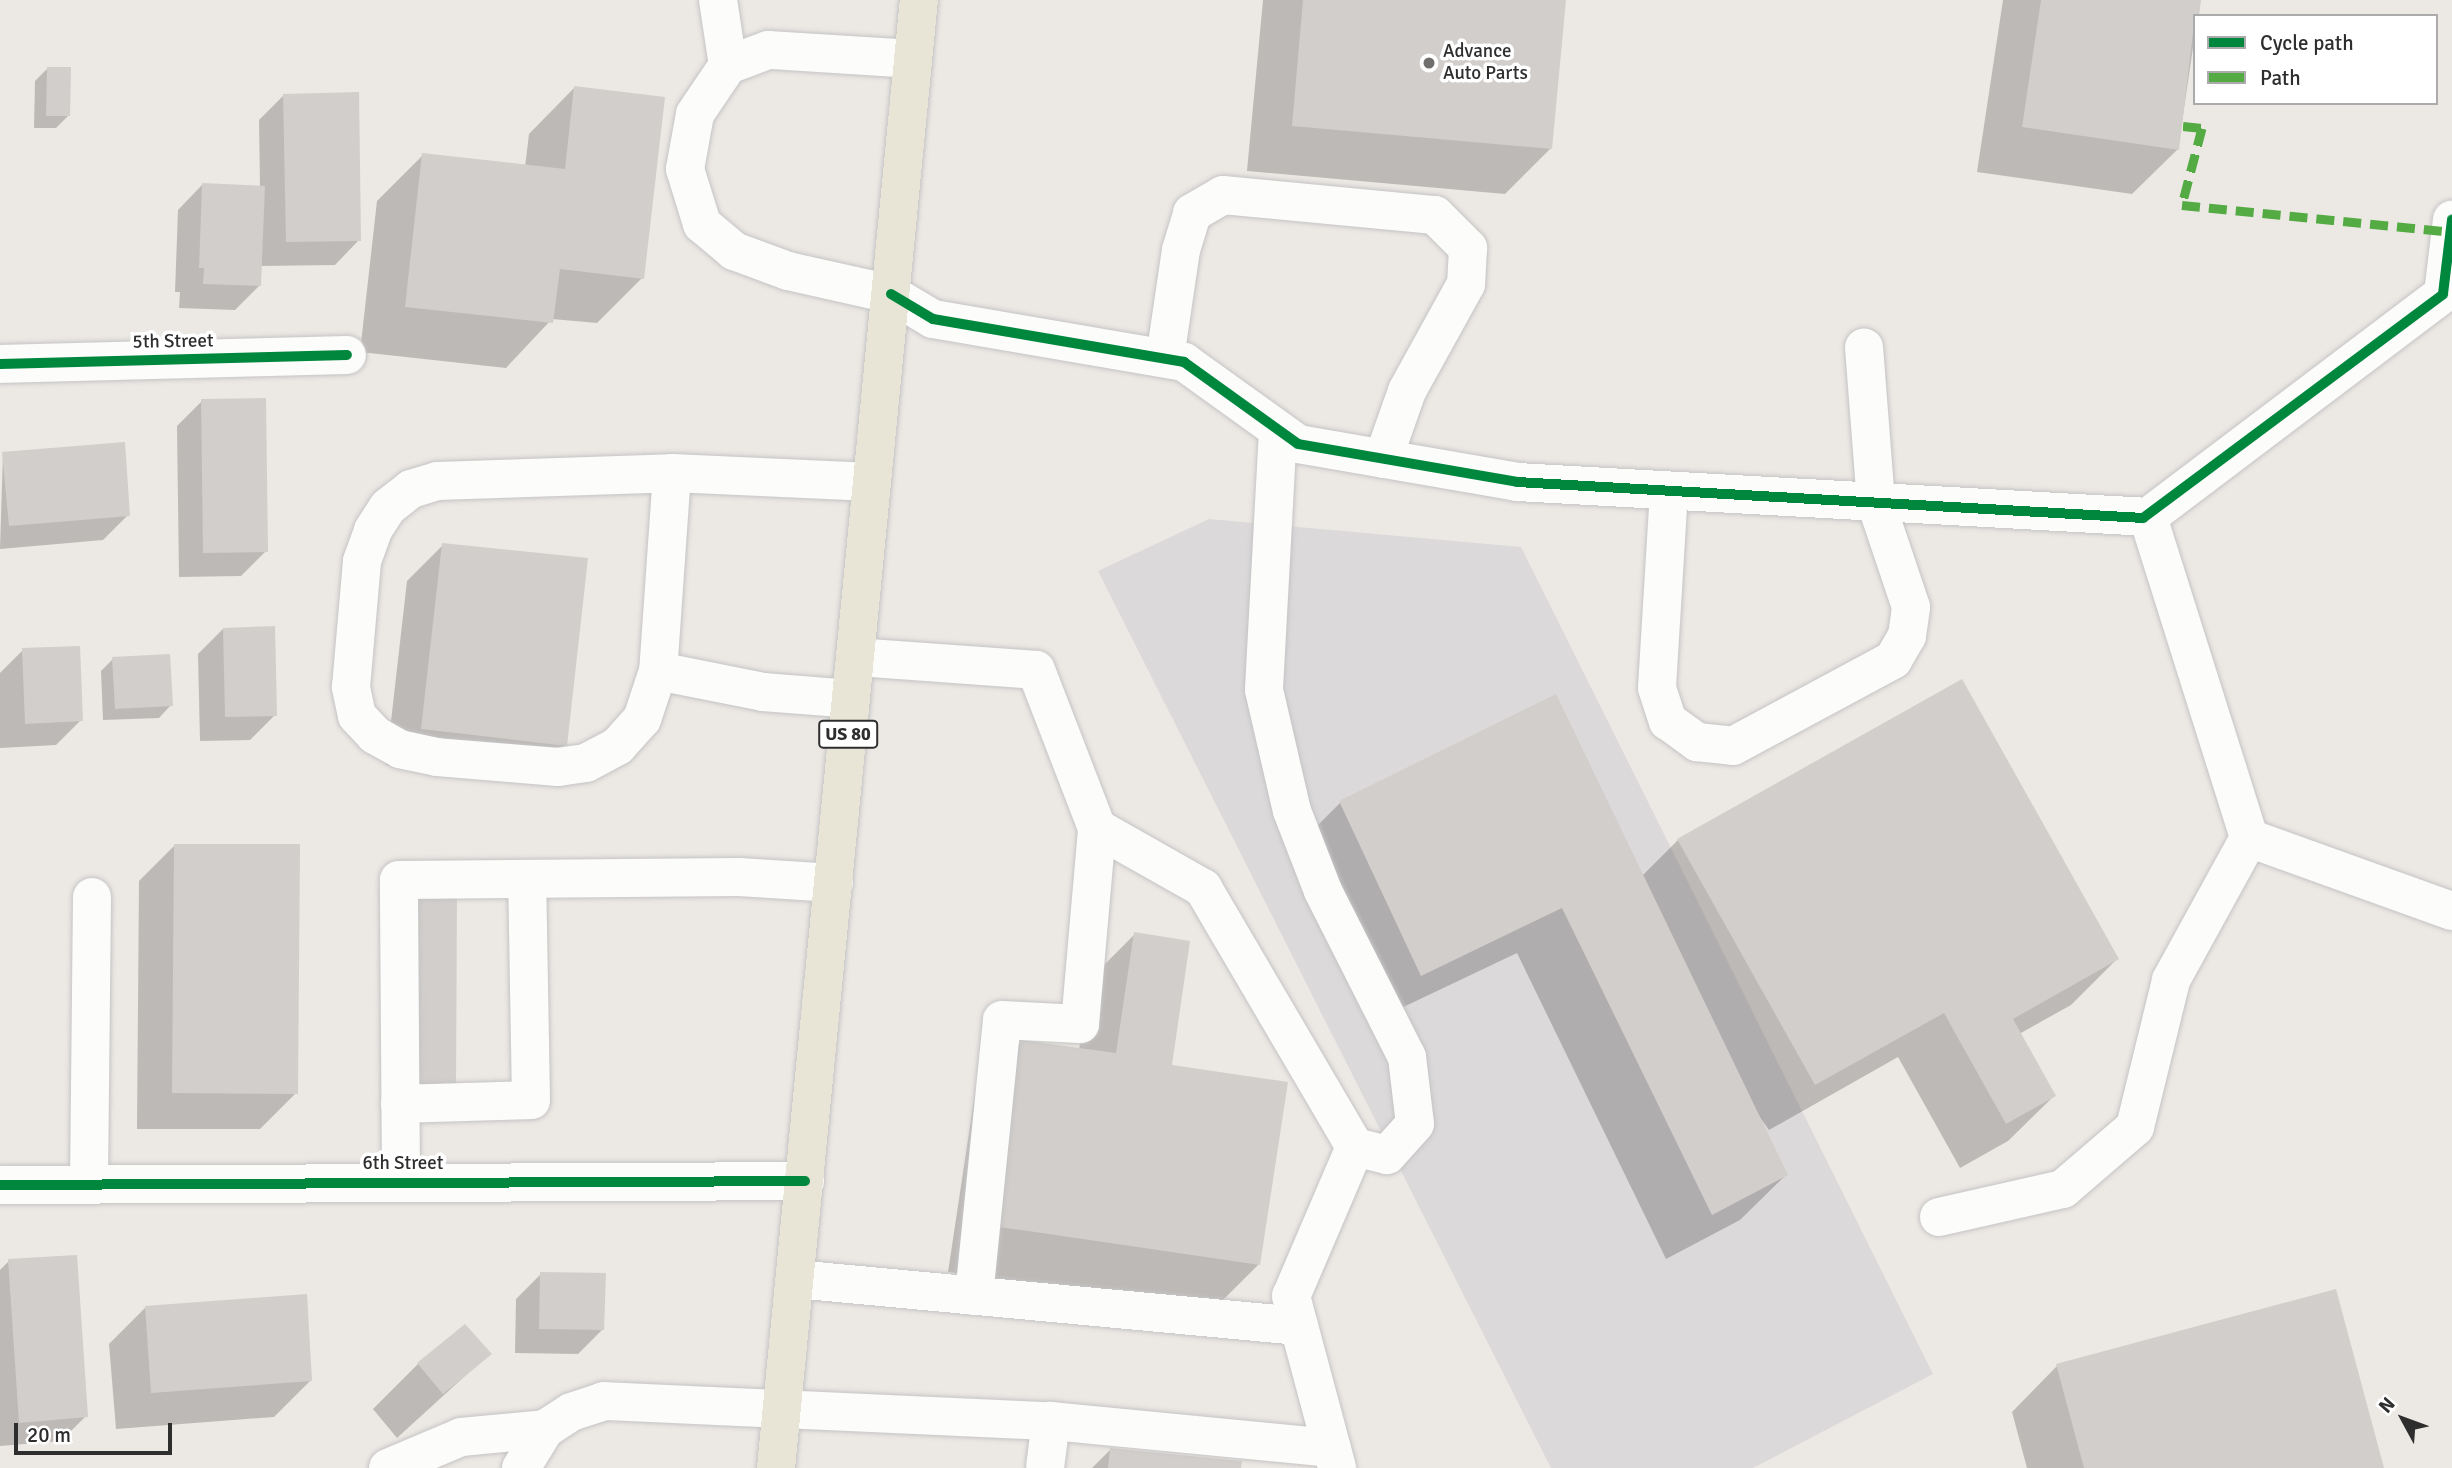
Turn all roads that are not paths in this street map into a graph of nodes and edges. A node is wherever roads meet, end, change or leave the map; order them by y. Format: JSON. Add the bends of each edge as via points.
{"nodes":[{"id":1,"x":718,"y":0,"type":"edge"},
{"id":2,"x":919,"y":0,"type":"edge"},
{"id":3,"x":914,"y":60,"type":"junction"},
{"id":4,"x":728,"y":65,"type":"junction"},
{"id":5,"x":2452,"y":220,"type":"edge"},
{"id":6,"x":891,"y":294,"type":"junction"},
{"id":7,"x":1864,"y":347,"type":"dead end"},
{"id":8,"x":347,"y":355,"type":"dead end"},
{"id":9,"x":1165,"y":358,"type":"junction"},
{"id":10,"x":0,"y":364,"type":"edge"},
{"id":11,"x":1278,"y":430,"type":"junction"},
{"id":12,"x":1383,"y":458,"type":"junction"},
{"id":13,"x":672,"y":473,"type":"junction"},
{"id":14,"x":873,"y":482,"type":"junction"},
{"id":15,"x":1670,"y":491,"type":"junction"},
{"id":16,"x":1876,"y":503,"type":"junction"},
{"id":17,"x":2148,"y":517,"type":"junction"},
{"id":18,"x":856,"y":657,"type":"junction"},
{"id":19,"x":658,"y":671,"type":"junction"},
{"id":20,"x":852,"y":699,"type":"junction"},
{"id":21,"x":1097,"y":828,"type":"junction"},
{"id":22,"x":2249,"y":838,"type":"junction"},
{"id":23,"x":527,"y":879,"type":"junction"},
{"id":24,"x":834,"y":883,"type":"junction"},
{"id":25,"x":92,"y":897,"type":"dead end"},
{"id":26,"x":2452,"y":911,"type":"edge"},
{"id":27,"x":400,"y":1104,"type":"junction"},
{"id":28,"x":1355,"y":1147,"type":"junction"},
{"id":29,"x":805,"y":1181,"type":"junction"},
{"id":30,"x":401,"y":1182,"type":"junction"},
{"id":31,"x":89,"y":1183,"type":"junction"},
{"id":32,"x":0,"y":1185,"type":"edge"},
{"id":33,"x":1939,"y":1217,"type":"dead end"},
{"id":34,"x":795,"y":1279,"type":"junction"},
{"id":35,"x":974,"y":1296,"type":"junction"},
{"id":36,"x":1299,"y":1326,"type":"junction"},
{"id":37,"x":782,"y":1408,"type":"junction"},
{"id":38,"x":1051,"y":1421,"type":"junction"},
{"id":39,"x":545,"y":1429,"type":"junction"},
{"id":40,"x":1334,"y":1458,"type":"edge"},
{"id":41,"x":388,"y":1468,"type":"edge"},
{"id":42,"x":521,"y":1468,"type":"edge"},
{"id":43,"x":776,"y":1468,"type":"edge"},
{"id":44,"x":1045,"y":1468,"type":"edge"}],
"edges":[{"from":1,"to":4,"type":"street"},
{"from":2,"to":3,"type":"main road","number":"US 80"},
{"from":3,"to":4,"type":"street","via":[[768,50]]},
{"from":3,"to":6,"type":"main road","number":"US 80"},
{"from":4,"to":6,"type":"street","via":[[695,114],[685,169],[702,224],[734,251],[789,271]]},
{"from":5,"to":17,"type":"street","via":[[2443,294]]},
{"from":6,"to":9,"type":"street","via":[[933,319]]},
{"from":6,"to":14,"type":"main road","number":"US 80"},
{"from":7,"to":16,"type":"street"},
{"from":8,"to":10,"type":"street","name":"5th Street"},
{"from":9,"to":11,"type":"street","via":[[1184,362]]},
{"from":9,"to":12,"type":"street","via":[[1181,250],[1192,213],[1223,195],[1435,215],[1468,248],[1466,284],[1407,391]]},
{"from":11,"to":12,"type":"street","via":[[1298,444]]},
{"from":11,"to":28,"type":"street","via":[[1264,690],[1292,811],[1314,868],[1407,1057],[1415,1124],[1387,1155]]},
{"from":12,"to":15,"type":"street","via":[[1517,482]]},
{"from":13,"to":14,"type":"street"},
{"from":13,"to":19,"type":"street"},
{"from":13,"to":19,"type":"street","via":[[437,481],[411,489],[388,507],[373,530],[362,561],[351,687],[357,716],[375,735],[400,749],[558,767],[586,763],[618,746],[642,719]]},
{"from":14,"to":18,"type":"main road","number":"US 80"},
{"from":15,"to":16,"type":"street"},
{"from":15,"to":16,"type":"street","via":[[1657,688],[1668,722],[1696,742],[1733,746],[1893,660],[1907,636],[1912,607]]},
{"from":16,"to":17,"type":"street"},
{"from":17,"to":22,"type":"street"},
{"from":18,"to":20,"type":"main road","number":"US 80"},
{"from":18,"to":21,"type":"street","via":[[1036,670]]},
{"from":19,"to":20,"type":"street","via":[[763,692]]},
{"from":20,"to":24,"type":"main road","number":"US 80"},
{"from":21,"to":28,"type":"street","via":[[1203,888]]},
{"from":21,"to":35,"type":"street","via":[[1080,1024],[1002,1020]]},
{"from":22,"to":26,"type":"street"},
{"from":22,"to":33,"type":"street","via":[[2171,980],[2135,1127],[2063,1189]]},
{"from":23,"to":24,"type":"street","via":[[739,877]]},
{"from":23,"to":27,"type":"street","via":[[399,880]]},
{"from":23,"to":27,"type":"street","via":[[531,1100]]},
{"from":24,"to":29,"type":"main road","number":"US 80"},
{"from":25,"to":31,"type":"street"},
{"from":27,"to":30,"type":"street"},
{"from":28,"to":36,"type":"street","via":[[1291,1296]]},
{"from":29,"to":30,"type":"street","name":"6th Street"},
{"from":29,"to":34,"type":"main road","number":"US 80"},
{"from":30,"to":31,"type":"street","name":"6th Street"},
{"from":31,"to":32,"type":"street","name":"6th Street"},
{"from":34,"to":35,"type":"street"},
{"from":34,"to":37,"type":"main road","number":"US 80"},
{"from":35,"to":36,"type":"street"},
{"from":36,"to":40,"type":"street"},
{"from":37,"to":38,"type":"street"},
{"from":37,"to":39,"type":"street","via":[[604,1401],[571,1412]]},
{"from":37,"to":43,"type":"main road","number":"US 80"},
{"from":38,"to":40,"type":"street"},
{"from":38,"to":44,"type":"street"},
{"from":39,"to":41,"type":"street","via":[[461,1437]]},
{"from":39,"to":42,"type":"street"}]}
